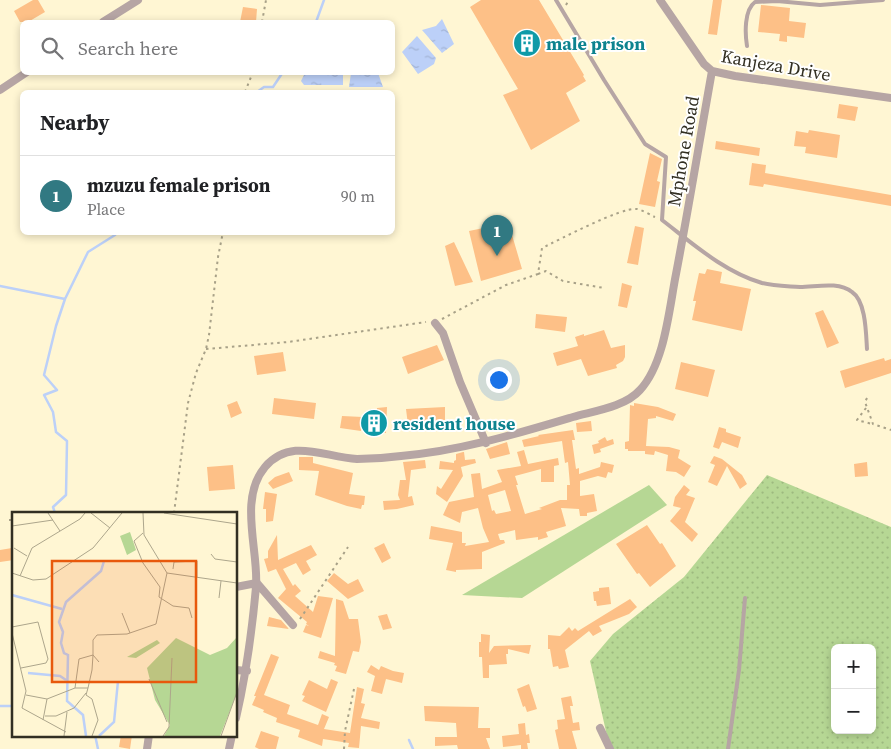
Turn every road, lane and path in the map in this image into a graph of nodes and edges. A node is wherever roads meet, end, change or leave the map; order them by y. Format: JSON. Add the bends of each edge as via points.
{"nodes":[{"id":1,"x":138,"y":0,"type":"edge"},
{"id":2,"x":266,"y":0,"type":"edge"},
{"id":3,"x":556,"y":0,"type":"edge"},
{"id":4,"x":660,"y":0,"type":"edge"},
{"id":5,"x":883,"y":0,"type":"edge"},
{"id":6,"x":106,"y":20,"type":"edge"},
{"id":7,"x":262,"y":20,"type":"edge"},
{"id":8,"x":747,"y":46,"type":"dead end"},
{"id":9,"x":712,"y":70,"type":"junction"},
{"id":10,"x":22,"y":75,"type":"edge"},
{"id":11,"x":252,"y":75,"type":"edge"},
{"id":12,"x":0,"y":90,"type":"edge"},
{"id":13,"x":246,"y":90,"type":"edge"},
{"id":14,"x":891,"y":98,"type":"edge"},
{"id":15,"x":662,"y":220,"type":"junction"},
{"id":16,"x":223,"y":235,"type":"edge"},
{"id":17,"x":683,"y":237,"type":"junction"},
{"id":18,"x":538,"y":274,"type":"junction"},
{"id":19,"x":604,"y":288,"type":"dead end"},
{"id":20,"x":435,"y":323,"type":"junction"},
{"id":21,"x":206,"y":349,"type":"junction"},
{"id":22,"x":867,"y":349,"type":"dead end"},
{"id":23,"x":867,"y":398,"type":"dead end"},
{"id":24,"x":866,"y":408,"type":"junction"},
{"id":25,"x":872,"y":424,"type":"junction"},
{"id":26,"x":891,"y":430,"type":"edge"},
{"id":27,"x":486,"y":443,"type":"junction"},
{"id":28,"x":174,"y":512,"type":"edge"},
{"id":29,"x":348,"y":547,"type":"dead end"},
{"id":30,"x":256,"y":583,"type":"junction"},
{"id":31,"x":238,"y":587,"type":"edge"},
{"id":32,"x":745,"y":598,"type":"dead end"},
{"id":33,"x":293,"y":625,"type":"joint"},
{"id":34,"x":238,"y":670,"type":"edge"},
{"id":35,"x":247,"y":671,"type":"junction"},
{"id":36,"x":354,"y":690,"type":"dead end"},
{"id":37,"x":238,"y":709,"type":"edge"},
{"id":38,"x":600,"y":728,"type":"dead end"},
{"id":39,"x":149,"y":736,"type":"edge"},
{"id":40,"x":232,"y":736,"type":"edge"},
{"id":41,"x":147,"y":749,"type":"edge"},
{"id":42,"x":229,"y":749,"type":"edge"},
{"id":43,"x":344,"y":749,"type":"edge"},
{"id":44,"x":610,"y":749,"type":"edge"},
{"id":45,"x":728,"y":749,"type":"edge"}],
"edges":[{"from":1,"to":6,"type":"street"},
{"from":2,"to":7,"type":"path"},
{"from":3,"to":15,"type":"lane","via":[[645,144],[666,157]]},
{"from":4,"to":9,"type":"street","name":"Kanjeza Drive","via":[[704,64]]},
{"from":5,"to":8,"type":"lane","via":[[820,5],[755,2],[748,15]]},
{"from":9,"to":14,"type":"street","name":"Kanjeza Drive"},
{"from":9,"to":17,"type":"street","name":"Mphone Road"},
{"from":10,"to":12,"type":"street"},
{"from":11,"to":13,"type":"path"},
{"from":15,"to":17,"type":"lane"},
{"from":15,"to":18,"type":"path","via":[[636,209],[579,230],[542,248]]},
{"from":16,"to":21,"type":"path"},
{"from":17,"to":22,"type":"lane","via":[[731,270],[762,283],[840,286],[851,291],[863,311]]},
{"from":17,"to":27,"type":"street","name":"Mphone Road","via":[[664,336],[653,370],[641,389],[623,402]]},
{"from":18,"to":19,"type":"path","via":[[546,271],[563,280]]},
{"from":18,"to":20,"type":"path","via":[[506,285]]},
{"from":20,"to":21,"type":"path"},
{"from":20,"to":27,"type":"street","via":[[443,333]]},
{"from":21,"to":28,"type":"path","via":[[188,403]]},
{"from":23,"to":24,"type":"path"},
{"from":24,"to":25,"type":"path"},
{"from":24,"to":25,"type":"path","via":[[857,420]]},
{"from":25,"to":26,"type":"path"},
{"from":27,"to":30,"type":"street","name":"Mphone Road","via":[[374,459],[341,458],[299,450],[277,457],[264,468],[255,484],[251,526]]},
{"from":29,"to":33,"type":"path","via":[[297,624]]},
{"from":30,"to":31,"type":"street"},
{"from":30,"to":33,"type":"street"},
{"from":30,"to":35,"type":"street","name":"Mphone Road"},
{"from":32,"to":45,"type":"lane"},
{"from":34,"to":35,"type":"street"},
{"from":35,"to":37,"type":"street","name":"Mphone Road"},
{"from":36,"to":43,"type":"path"},
{"from":38,"to":44,"type":"street"},
{"from":39,"to":41,"type":"street"},
{"from":40,"to":42,"type":"street"}]}
